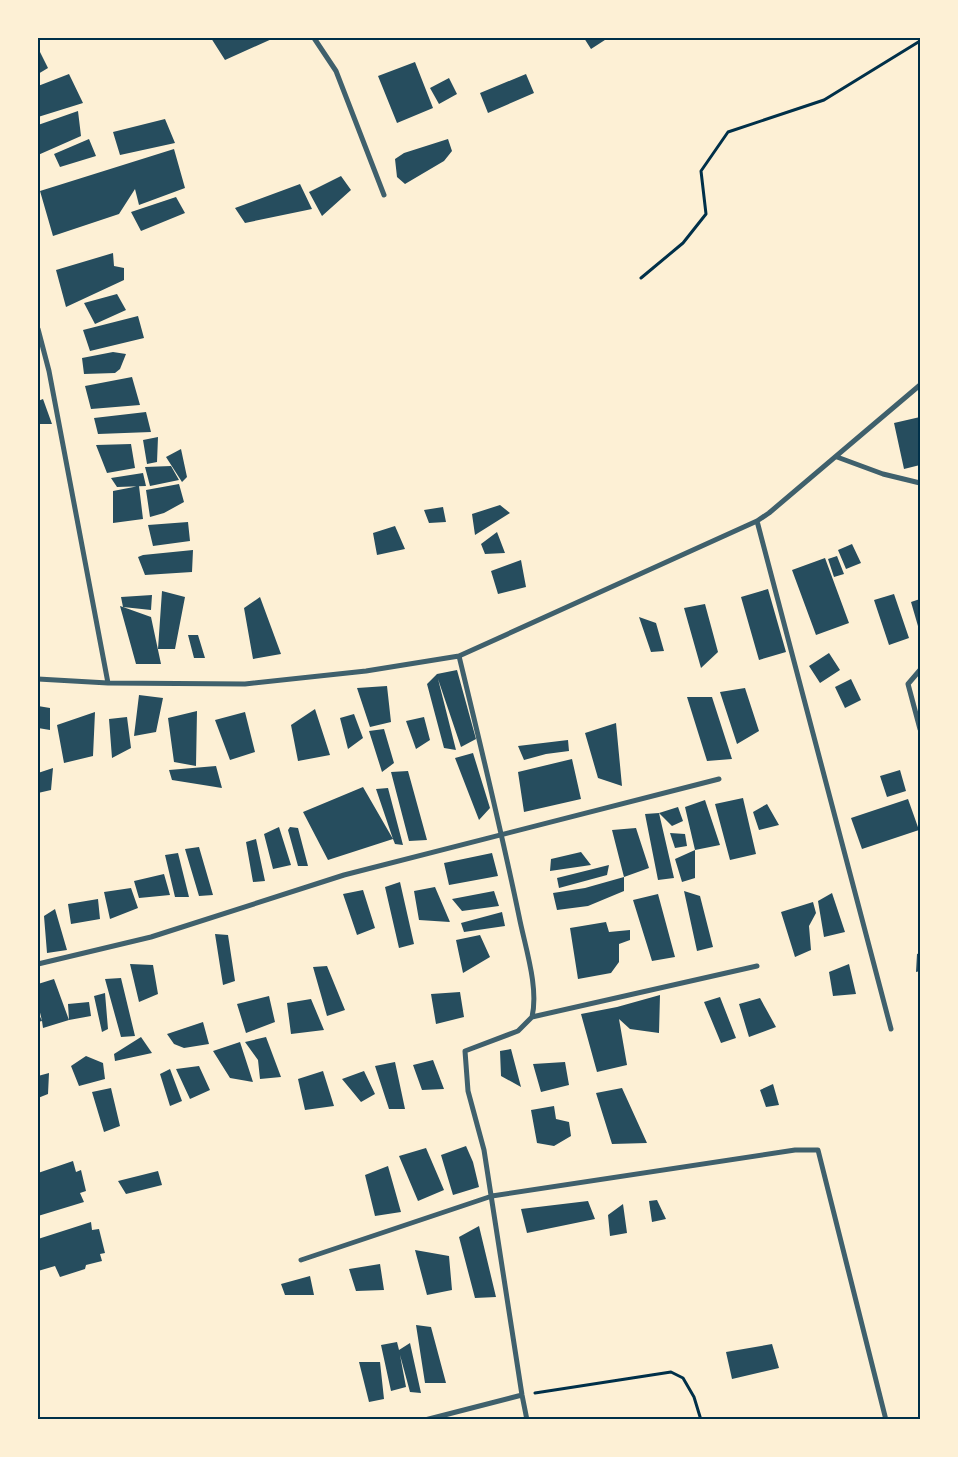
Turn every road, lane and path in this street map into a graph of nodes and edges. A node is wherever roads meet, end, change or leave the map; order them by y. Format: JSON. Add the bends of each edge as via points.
{"nodes":[{"id":1,"x":314,"y":38,"type":"edge"},
{"id":2,"x":920,"y":41,"type":"edge"},
{"id":3,"x":384,"y":196,"type":"dead end"},
{"id":4,"x":641,"y":278,"type":"dead end"},
{"id":5,"x":38,"y":329,"type":"edge"},
{"id":6,"x":920,"y":385,"type":"edge"},
{"id":7,"x":837,"y":456,"type":"junction"},
{"id":8,"x":920,"y":483,"type":"edge"},
{"id":9,"x":757,"y":521,"type":"junction"},
{"id":10,"x":459,"y":656,"type":"junction"},
{"id":11,"x":920,"y":670,"type":"edge"},
{"id":12,"x":38,"y":679,"type":"edge"},
{"id":13,"x":108,"y":683,"type":"junction"},
{"id":14,"x":920,"y":728,"type":"edge"},
{"id":15,"x":719,"y":779,"type":"dead end"},
{"id":16,"x":502,"y":834,"type":"junction"},
{"id":17,"x":38,"y":964,"type":"edge"},
{"id":18,"x":757,"y":966,"type":"dead end"},
{"id":19,"x":532,"y":1017,"type":"junction"},
{"id":20,"x":891,"y":1030,"type":"dead end"},
{"id":21,"x":492,"y":1196,"type":"junction"},
{"id":22,"x":301,"y":1260,"type":"dead end"},
{"id":23,"x":522,"y":1395,"type":"junction"},
{"id":24,"x":425,"y":1420,"type":"edge"},
{"id":25,"x":527,"y":1420,"type":"edge"},
{"id":26,"x":701,"y":1420,"type":"edge"},
{"id":27,"x":886,"y":1420,"type":"edge"}],
"edges":[{"from":1,"to":3,"type":"street","via":[[336,71]]},
{"from":2,"to":4,"type":"path","via":[[824,100],[728,132],[702,171],[706,214],[683,243]]},
{"from":5,"to":13,"type":"street","via":[[49,371]]},
{"from":6,"to":7,"type":"street"},
{"from":7,"to":8,"type":"street","via":[[883,474]]},
{"from":7,"to":9,"type":"street"},
{"from":9,"to":10,"type":"street"},
{"from":9,"to":20,"type":"street"},
{"from":10,"to":13,"type":"street","via":[[245,684]]},
{"from":10,"to":16,"type":"street"},
{"from":11,"to":14,"type":"street","via":[[908,684]]},
{"from":12,"to":13,"type":"street"},
{"from":15,"to":16,"type":"street"},
{"from":16,"to":17,"type":"street","via":[[344,874],[151,937]]},
{"from":16,"to":19,"type":"street","via":[[532,980],[535,1004]]},
{"from":18,"to":19,"type":"street"},
{"from":19,"to":21,"type":"street","via":[[518,1031],[465,1050],[468,1091]]},
{"from":21,"to":22,"type":"street"},
{"from":21,"to":23,"type":"street"},
{"from":21,"to":27,"type":"street","via":[[795,1150],[818,1150]]},
{"from":23,"to":24,"type":"street"},
{"from":23,"to":25,"type":"street"},
{"from":23,"to":26,"type":"path","via":[[671,1372],[683,1378],[694,1397]]}]}
